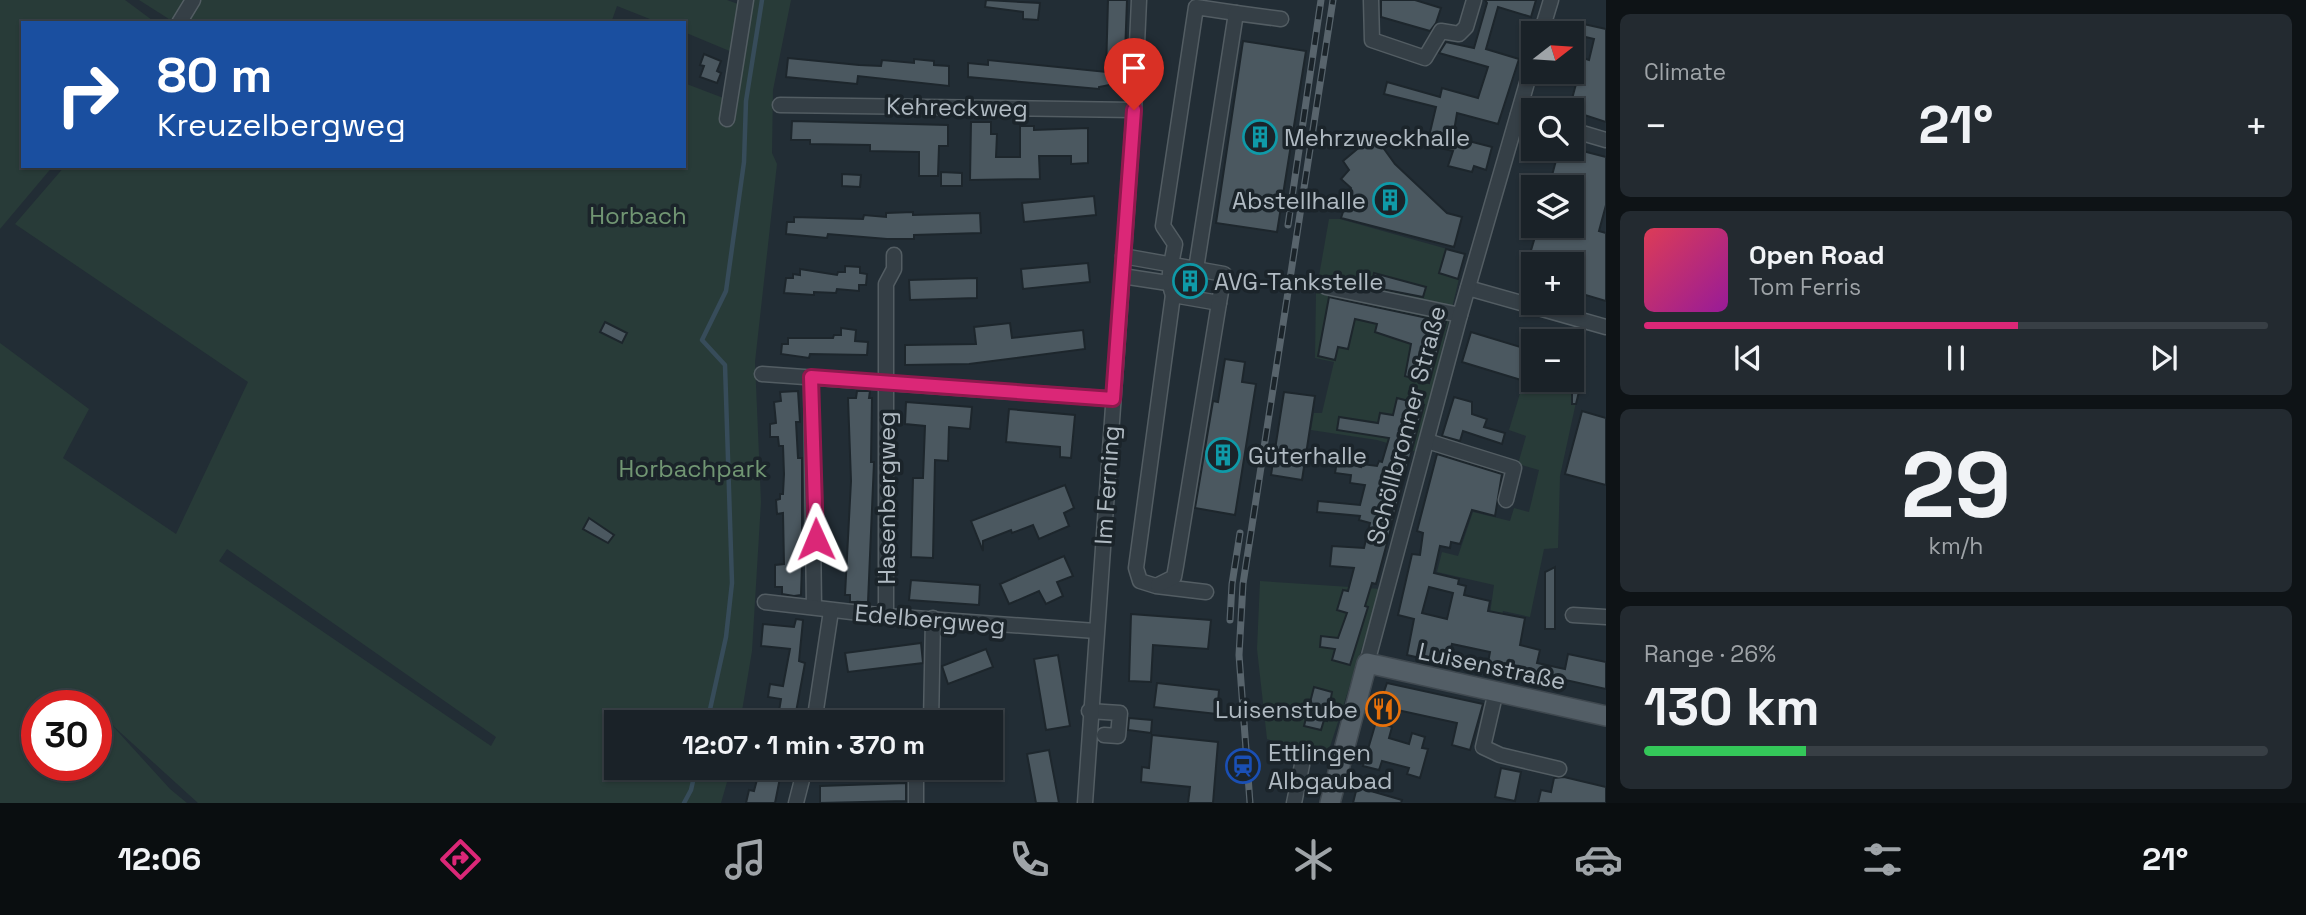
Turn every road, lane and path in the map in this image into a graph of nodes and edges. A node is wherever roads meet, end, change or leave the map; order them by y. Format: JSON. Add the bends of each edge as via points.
{"nodes":[{"id":1,"x":193,"y":0,"type":"edge"},
{"id":2,"x":747,"y":0,"type":"edge"},
{"id":3,"x":1139,"y":0,"type":"edge"},
{"id":4,"x":1371,"y":0,"type":"edge"},
{"id":5,"x":1474,"y":0,"type":"edge"},
{"id":6,"x":1551,"y":0,"type":"edge"},
{"id":7,"x":1236,"y":13,"type":"junction"},
{"id":8,"x":1281,"y":19,"type":"dead end"},
{"id":9,"x":180,"y":21,"type":"edge"},
{"id":10,"x":1545,"y":21,"type":"edge"},
{"id":11,"x":1527,"y":84,"type":"edge"},
{"id":12,"x":780,"y":105,"type":"dead end"},
{"id":13,"x":1134,"y":110,"type":"junction"},
{"id":14,"x":1518,"y":115,"type":"junction"},
{"id":15,"x":1521,"y":116,"type":"edge"},
{"id":16,"x":727,"y":119,"type":"dead end"},
{"id":17,"x":1584,"y":134,"type":"edge"},
{"id":18,"x":1606,"y":140,"type":"edge"},
{"id":19,"x":894,"y":255,"type":"dead end"},
{"id":20,"x":1123,"y":256,"type":"junction"},
{"id":21,"x":1171,"y":265,"type":"junction"},
{"id":22,"x":1196,"y":269,"type":"junction"},
{"id":23,"x":1122,"y":276,"type":"junction"},
{"id":24,"x":1326,"y":287,"type":"dead end"},
{"id":25,"x":1468,"y":288,"type":"junction"},
{"id":26,"x":1170,"y":289,"type":"junction"},
{"id":27,"x":1219,"y":303,"type":"junction"},
{"id":28,"x":1460,"y":316,"type":"junction"},
{"id":29,"x":1606,"y":327,"type":"edge"},
{"id":30,"x":762,"y":374,"type":"dead end"},
{"id":31,"x":811,"y":377,"type":"junction"},
{"id":32,"x":887,"y":384,"type":"junction"},
{"id":33,"x":1113,"y":399,"type":"junction"},
{"id":34,"x":1427,"y":441,"type":"junction"},
{"id":35,"x":1506,"y":500,"type":"dead end"},
{"id":36,"x":1156,"y":586,"type":"junction"},
{"id":37,"x":1206,"y":592,"type":"dead end"},
{"id":38,"x":765,"y":602,"type":"dead end"},
{"id":39,"x":814,"y":607,"type":"junction"},
{"id":40,"x":831,"y":611,"type":"junction"},
{"id":41,"x":1573,"y":615,"type":"dead end"},
{"id":42,"x":886,"y":616,"type":"junction"},
{"id":43,"x":1606,"y":617,"type":"edge"},
{"id":44,"x":933,"y":618,"type":"junction"},
{"id":45,"x":1096,"y":631,"type":"junction"},
{"id":46,"x":1367,"y":663,"type":"junction"},
{"id":47,"x":1496,"y":691,"type":"junction"},
{"id":48,"x":816,"y":710,"type":"edge"},
{"id":49,"x":931,"y":710,"type":"edge"},
{"id":50,"x":1089,"y":711,"type":"junction"},
{"id":51,"x":1606,"y":716,"type":"edge"},
{"id":52,"x":1104,"y":735,"type":"dead end"},
{"id":53,"x":1301,"y":765,"type":"dead end"},
{"id":54,"x":1559,"y":768,"type":"dead end"},
{"id":55,"x":802,"y":780,"type":"edge"},
{"id":56,"x":916,"y":780,"type":"edge"},
{"id":57,"x":796,"y":803,"type":"edge"},
{"id":58,"x":916,"y":803,"type":"edge"},
{"id":59,"x":1084,"y":803,"type":"edge"},
{"id":60,"x":1294,"y":803,"type":"edge"},
{"id":61,"x":1330,"y":803,"type":"edge"}],
"edges":[{"from":1,"to":9,"type":"street"},
{"from":2,"to":16,"type":"street"},
{"from":3,"to":13,"type":"street","name":"Im Ferning"},
{"from":4,"to":5,"type":"street","via":[[1371,40],[1425,58],[1441,31],[1460,34],[1466,27]]},
{"from":6,"to":10,"type":"street"},
{"from":7,"to":8,"type":"street"},
{"from":7,"to":21,"type":"street","via":[[1196,7],[1163,226],[1174,244]]},
{"from":7,"to":22,"type":"street"},
{"from":11,"to":14,"type":"street","name":"Schöllbronner Straße"},
{"from":12,"to":13,"type":"street","name":"Kehreckweg"},
{"from":13,"to":20,"type":"street","name":"Im Ferning"},
{"from":14,"to":15,"type":"street"},
{"from":14,"to":25,"type":"street","name":"Schöllbronner Straße"},
{"from":17,"to":18,"type":"street"},
{"from":19,"to":32,"type":"street","name":"Hasenbergweg","via":[[894,269],[886,284]]},
{"from":20,"to":21,"type":"street"},
{"from":20,"to":23,"type":"street","name":"Im Ferning"},
{"from":21,"to":22,"type":"street"},
{"from":21,"to":26,"type":"street"},
{"from":22,"to":27,"type":"street","via":[[1224,274]]},
{"from":23,"to":26,"type":"street"},
{"from":23,"to":33,"type":"street","name":"Im Ferning"},
{"from":24,"to":28,"type":"street"},
{"from":25,"to":28,"type":"street","name":"Schöllbronner Straße"},
{"from":25,"to":29,"type":"street"},
{"from":26,"to":27,"type":"street"},
{"from":26,"to":36,"type":"street","via":[[1136,568],[1140,580]]},
{"from":27,"to":36,"type":"street","via":[[1177,566],[1174,577]]},
{"from":28,"to":34,"type":"street","name":"Schöllbronner Straße"},
{"from":30,"to":31,"type":"street"},
{"from":31,"to":32,"type":"street"},
{"from":31,"to":39,"type":"street"},
{"from":32,"to":33,"type":"street"},
{"from":32,"to":42,"type":"street","name":"Hasenbergweg"},
{"from":33,"to":45,"type":"street","name":"Im Ferning"},
{"from":34,"to":35,"type":"street","via":[[1514,468]]},
{"from":34,"to":46,"type":"street","name":"Schöllbronner Straße"},
{"from":36,"to":37,"type":"street"},
{"from":38,"to":39,"type":"street","name":"Edelbergweg"},
{"from":39,"to":40,"type":"street","name":"Edelbergweg"},
{"from":40,"to":42,"type":"street","name":"Edelbergweg"},
{"from":40,"to":48,"type":"street"},
{"from":41,"to":43,"type":"street"},
{"from":42,"to":44,"type":"street","name":"Edelbergweg"},
{"from":44,"to":45,"type":"street","name":"Edelbergweg"},
{"from":44,"to":49,"type":"street"},
{"from":45,"to":50,"type":"street","name":"Im Ferning"},
{"from":46,"to":47,"type":"main road","name":"Luisenstraße"},
{"from":46,"to":61,"type":"main road","name":"Schöllbronner Straße"},
{"from":47,"to":51,"type":"main road","name":"Luisenstraße"},
{"from":47,"to":54,"type":"street","via":[[1483,747]]},
{"from":50,"to":52,"type":"street","via":[[1120,713],[1118,736]]},
{"from":50,"to":59,"type":"street","name":"Im Ferning"},
{"from":53,"to":60,"type":"street"},
{"from":55,"to":57,"type":"street"},
{"from":56,"to":58,"type":"street"}]}
